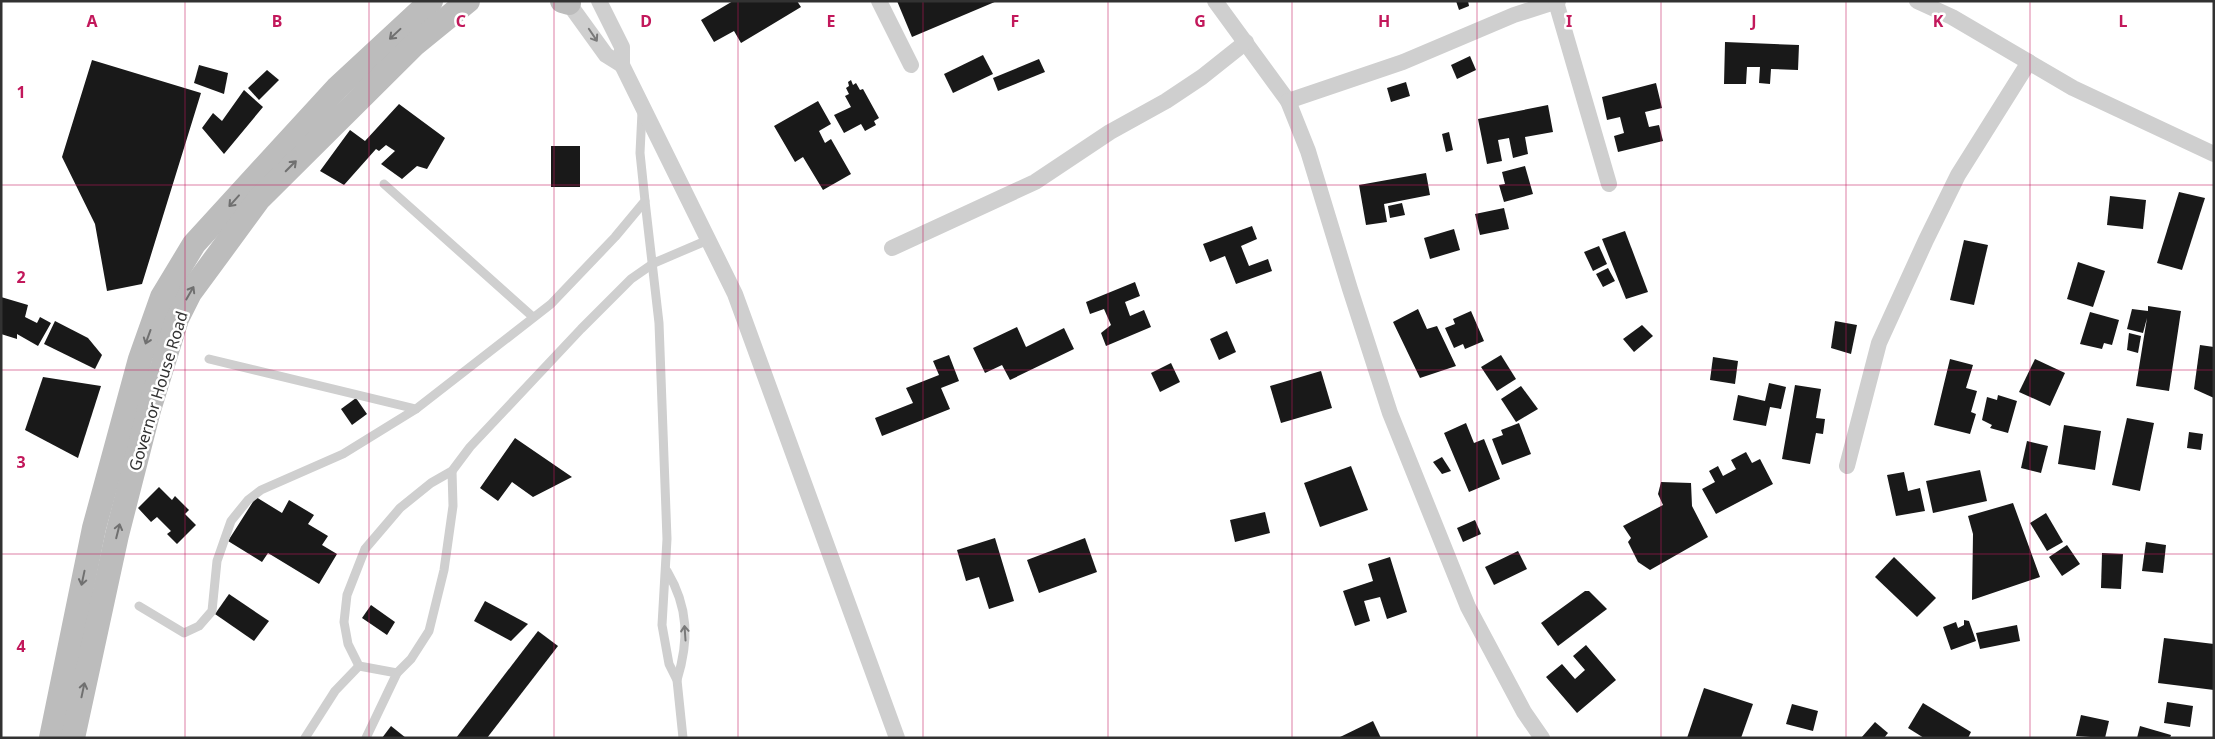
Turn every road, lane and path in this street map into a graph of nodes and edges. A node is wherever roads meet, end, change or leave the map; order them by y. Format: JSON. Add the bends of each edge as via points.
{"nodes":[{"id":1,"x":431,"y":1,"type":"edge"},
{"id":2,"x":468,"y":1,"type":"edge"},
{"id":3,"x":599,"y":1,"type":"edge"},
{"id":4,"x":879,"y":1,"type":"edge"},
{"id":5,"x":1215,"y":1,"type":"edge"},
{"id":6,"x":1917,"y":1,"type":"edge"},
{"id":7,"x":566,"y":2,"type":"edge"},
{"id":8,"x":1557,"y":2,"type":"edge"},
{"id":9,"x":1246,"y":42,"type":"junction"},
{"id":10,"x":2029,"y":62,"type":"junction"},
{"id":11,"x":911,"y":64,"type":"dead end"},
{"id":12,"x":622,"y":65,"type":"junction"},
{"id":13,"x":1288,"y":101,"type":"junction"},
{"id":14,"x":642,"y":104,"type":"junction"},
{"id":15,"x":2214,"y":154,"type":"edge"},
{"id":16,"x":384,"y":184,"type":"dead end"},
{"id":17,"x":1609,"y":184,"type":"dead end"},
{"id":18,"x":644,"y":201,"type":"junction"},
{"id":19,"x":708,"y":240,"type":"junction"},
{"id":20,"x":892,"y":248,"type":"dead end"},
{"id":21,"x":654,"y":263,"type":"junction"},
{"id":22,"x":533,"y":317,"type":"junction"},
{"id":23,"x":209,"y":359,"type":"dead end"},
{"id":24,"x":416,"y":409,"type":"junction"},
{"id":25,"x":1847,"y":466,"type":"dead end"},
{"id":26,"x":452,"y":471,"type":"junction"},
{"id":27,"x":667,"y":571,"type":"junction"},
{"id":28,"x":139,"y":606,"type":"dead end"},
{"id":29,"x":359,"y":666,"type":"junction"},
{"id":30,"x":398,"y":673,"type":"junction"},
{"id":31,"x":677,"y":680,"type":"junction"},
{"id":32,"x":51,"y":738,"type":"edge"},
{"id":33,"x":73,"y":738,"type":"edge"},
{"id":34,"x":305,"y":738,"type":"edge"},
{"id":35,"x":366,"y":738,"type":"edge"},
{"id":36,"x":683,"y":738,"type":"edge"},
{"id":37,"x":897,"y":738,"type":"edge"},
{"id":38,"x":1542,"y":738,"type":"edge"}],
"edges":[{"from":1,"to":32,"type":"main road","name":"Governor House Road","one_way":true,"via":[[337,88],[194,244],[162,297],[140,359],[94,528]]},
{"from":33,"to":2,"type":"main road","name":"Governor House Road","one_way":true,"via":[[117,535],[149,410],[177,319],[190,293],[259,199],[414,45]]},
{"from":3,"to":12,"type":"street","via":[[622,47]]},
{"from":4,"to":11,"type":"street"},
{"from":5,"to":9,"type":"street"},
{"from":6,"to":10,"type":"street"},
{"from":7,"to":12,"type":"street","one_way":true,"via":[[606,55]]},
{"from":8,"to":13,"type":"street","via":[[1514,15],[1403,62]]},
{"from":8,"to":17,"type":"street"},
{"from":9,"to":13,"type":"street"},
{"from":9,"to":20,"type":"street","via":[[1166,101],[1110,132],[1035,182]]},
{"from":10,"to":15,"type":"street","via":[[2073,88]]},
{"from":10,"to":25,"type":"street","via":[[1958,175],[1879,343]]},
{"from":12,"to":14,"type":"street"},
{"from":13,"to":38,"type":"street","via":[[1308,151],[1394,422],[1468,607],[1524,712]]},
{"from":14,"to":18,"type":"lane","via":[[640,152]]},
{"from":14,"to":19,"type":"street"},
{"from":16,"to":22,"type":"lane"},
{"from":18,"to":21,"type":"lane"},
{"from":18,"to":22,"type":"lane","via":[[615,237],[551,304]]},
{"from":19,"to":21,"type":"lane"},
{"from":19,"to":37,"type":"street","via":[[735,294]]},
{"from":21,"to":26,"type":"lane","via":[[631,279],[581,329],[470,447]]},
{"from":21,"to":27,"type":"lane"},
{"from":22,"to":24,"type":"lane"},
{"from":23,"to":24,"type":"lane"},
{"from":24,"to":28,"type":"lane","via":[[343,454],[261,490],[248,500],[231,521],[217,561],[212,611],[199,626],[184,633]]},
{"from":26,"to":29,"type":"lane","via":[[400,508],[365,549],[347,595],[344,622],[348,644]]},
{"from":26,"to":30,"type":"lane","via":[[453,506],[435,612],[429,631]]},
{"from":27,"to":31,"type":"lane","via":[[662,625],[669,664]]},
{"from":31,"to":27,"type":"lane","one_way":true,"via":[[686,652],[686,633],[676,587]]},
{"from":29,"to":30,"type":"lane"},
{"from":29,"to":34,"type":"lane","via":[[335,691]]},
{"from":30,"to":35,"type":"lane"},
{"from":31,"to":36,"type":"lane"}]}
